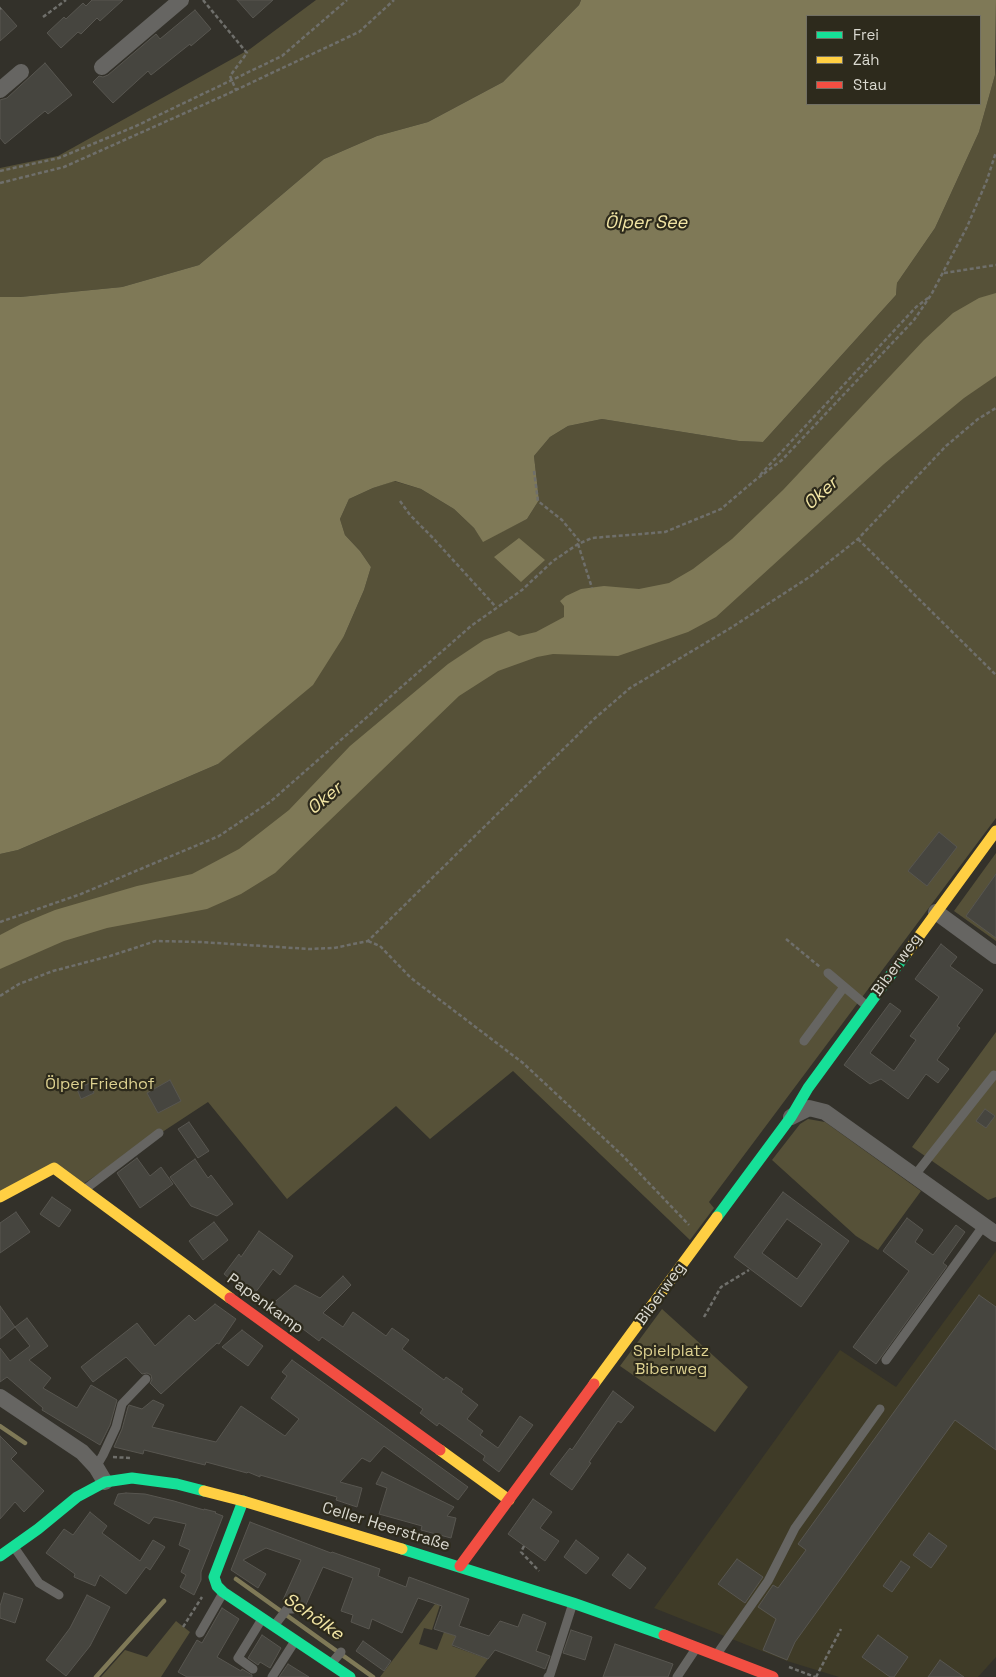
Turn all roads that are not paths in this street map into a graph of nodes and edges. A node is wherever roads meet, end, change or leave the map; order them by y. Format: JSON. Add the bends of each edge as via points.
{"nodes":[{"id":1,"x":181,"y":0,"type":"edge"},
{"id":2,"x":102,"y":67,"type":"dead end"},
{"id":3,"x":21,"y":72,"type":"dead end"},
{"id":4,"x":0,"y":90,"type":"edge"},
{"id":5,"x":996,"y":831,"type":"edge"},
{"id":6,"x":936,"y":912,"type":"junction"},
{"id":7,"x":996,"y":956,"type":"edge"},
{"id":8,"x":828,"y":973,"type":"dead end"},
{"id":9,"x":844,"y":987,"type":"junction"},
{"id":10,"x":867,"y":1006,"type":"junction"},
{"id":11,"x":804,"y":1041,"type":"dead end"},
{"id":12,"x":994,"y":1075,"type":"dead end"},
{"id":13,"x":791,"y":1118,"type":"junction"},
{"id":14,"x":158,"y":1133,"type":"dead end"},
{"id":15,"x":915,"y":1175,"type":"junction"},
{"id":16,"x":83,"y":1190,"type":"junction"},
{"id":17,"x":0,"y":1197,"type":"edge"},
{"id":18,"x":990,"y":1229,"type":"edge"},
{"id":19,"x":886,"y":1360,"type":"dead end"},
{"id":20,"x":146,"y":1379,"type":"dead end"},
{"id":21,"x":0,"y":1397,"type":"edge"},
{"id":22,"x":880,"y":1409,"type":"dead end"},
{"id":23,"x":96,"y":1467,"type":"junction"},
{"id":24,"x":104,"y":1482,"type":"junction"},
{"id":25,"x":508,"y":1500,"type":"junction"},
{"id":26,"x":243,"y":1501,"type":"junction"},
{"id":27,"x":4,"y":1551,"type":"edge"},
{"id":28,"x":460,"y":1566,"type":"junction"},
{"id":29,"x":220,"y":1589,"type":"junction"},
{"id":30,"x":59,"y":1595,"type":"dead end"},
{"id":31,"x":573,"y":1603,"type":"junction"},
{"id":32,"x":290,"y":1609,"type":"dead end"},
{"id":33,"x":262,"y":1618,"type":"junction"},
{"id":34,"x":276,"y":1623,"type":"junction"},
{"id":35,"x":200,"y":1633,"type":"dead end"},
{"id":36,"x":295,"y":1640,"type":"junction"},
{"id":37,"x":698,"y":1647,"type":"junction"},
{"id":38,"x":716,"y":1655,"type":"junction"},
{"id":39,"x":252,"y":1669,"type":"dead end"},
{"id":40,"x":346,"y":1676,"type":"edge"},
{"id":41,"x":272,"y":1677,"type":"edge"},
{"id":42,"x":548,"y":1677,"type":"edge"},
{"id":43,"x":677,"y":1677,"type":"edge"},
{"id":44,"x":773,"y":1677,"type":"edge"}],
"edges":[{"from":1,"to":2,"type":"street"},
{"from":3,"to":4,"type":"street"},
{"from":5,"to":6,"type":"street","name":"Biberweg"},
{"from":6,"to":7,"type":"street"},
{"from":6,"to":10,"type":"street","name":"Biberweg"},
{"from":8,"to":9,"type":"lane"},
{"from":9,"to":10,"type":"lane"},
{"from":9,"to":11,"type":"lane"},
{"from":10,"to":13,"type":"street","name":"Biberweg","via":[[808,1088]]},
{"from":12,"to":15,"type":"lane"},
{"from":13,"to":15,"type":"street","via":[[809,1108],[825,1112]]},
{"from":13,"to":25,"type":"street","name":"Biberweg"},
{"from":14,"to":16,"type":"lane"},
{"from":15,"to":18,"type":"street"},
{"from":16,"to":17,"type":"street","name":"Papenkamp","via":[[54,1168]]},
{"from":16,"to":25,"type":"street","name":"Papenkamp"},
{"from":18,"to":19,"type":"lane"},
{"from":20,"to":23,"type":"lane","via":[[122,1404],[116,1427]]},
{"from":21,"to":23,"type":"street","via":[[82,1452]]},
{"from":22,"to":38,"type":"lane","via":[[795,1528],[768,1581]]},
{"from":23,"to":24,"type":"street"},
{"from":24,"to":26,"type":"street","name":"Celler Heerstraße","via":[[132,1478],[168,1482]]},
{"from":24,"to":27,"type":"street","name":"Celler Heerstraße","via":[[77,1497]]},
{"from":25,"to":28,"type":"street","name":"Biberweg"},
{"from":26,"to":28,"type":"street","name":"Celler Heerstraße"},
{"from":26,"to":29,"type":"street","via":[[214,1577]]},
{"from":27,"to":30,"type":"lane","via":[[39,1583]]},
{"from":28,"to":31,"type":"street","name":"Celler Heerstraße"},
{"from":29,"to":33,"type":"street"},
{"from":29,"to":35,"type":"lane"},
{"from":31,"to":37,"type":"street","name":"Celler Heerstraße"},
{"from":31,"to":42,"type":"lane"},
{"from":32,"to":34,"type":"lane"},
{"from":33,"to":34,"type":"street"},
{"from":33,"to":39,"type":"lane","via":[[238,1658]]},
{"from":34,"to":36,"type":"street"},
{"from":36,"to":40,"type":"street","via":[[336,1658]]},
{"from":36,"to":41,"type":"lane"},
{"from":37,"to":38,"type":"street","name":"Celler Heerstraße"},
{"from":37,"to":43,"type":"lane"},
{"from":38,"to":44,"type":"street","name":"Celler Heerstraße"}]}
